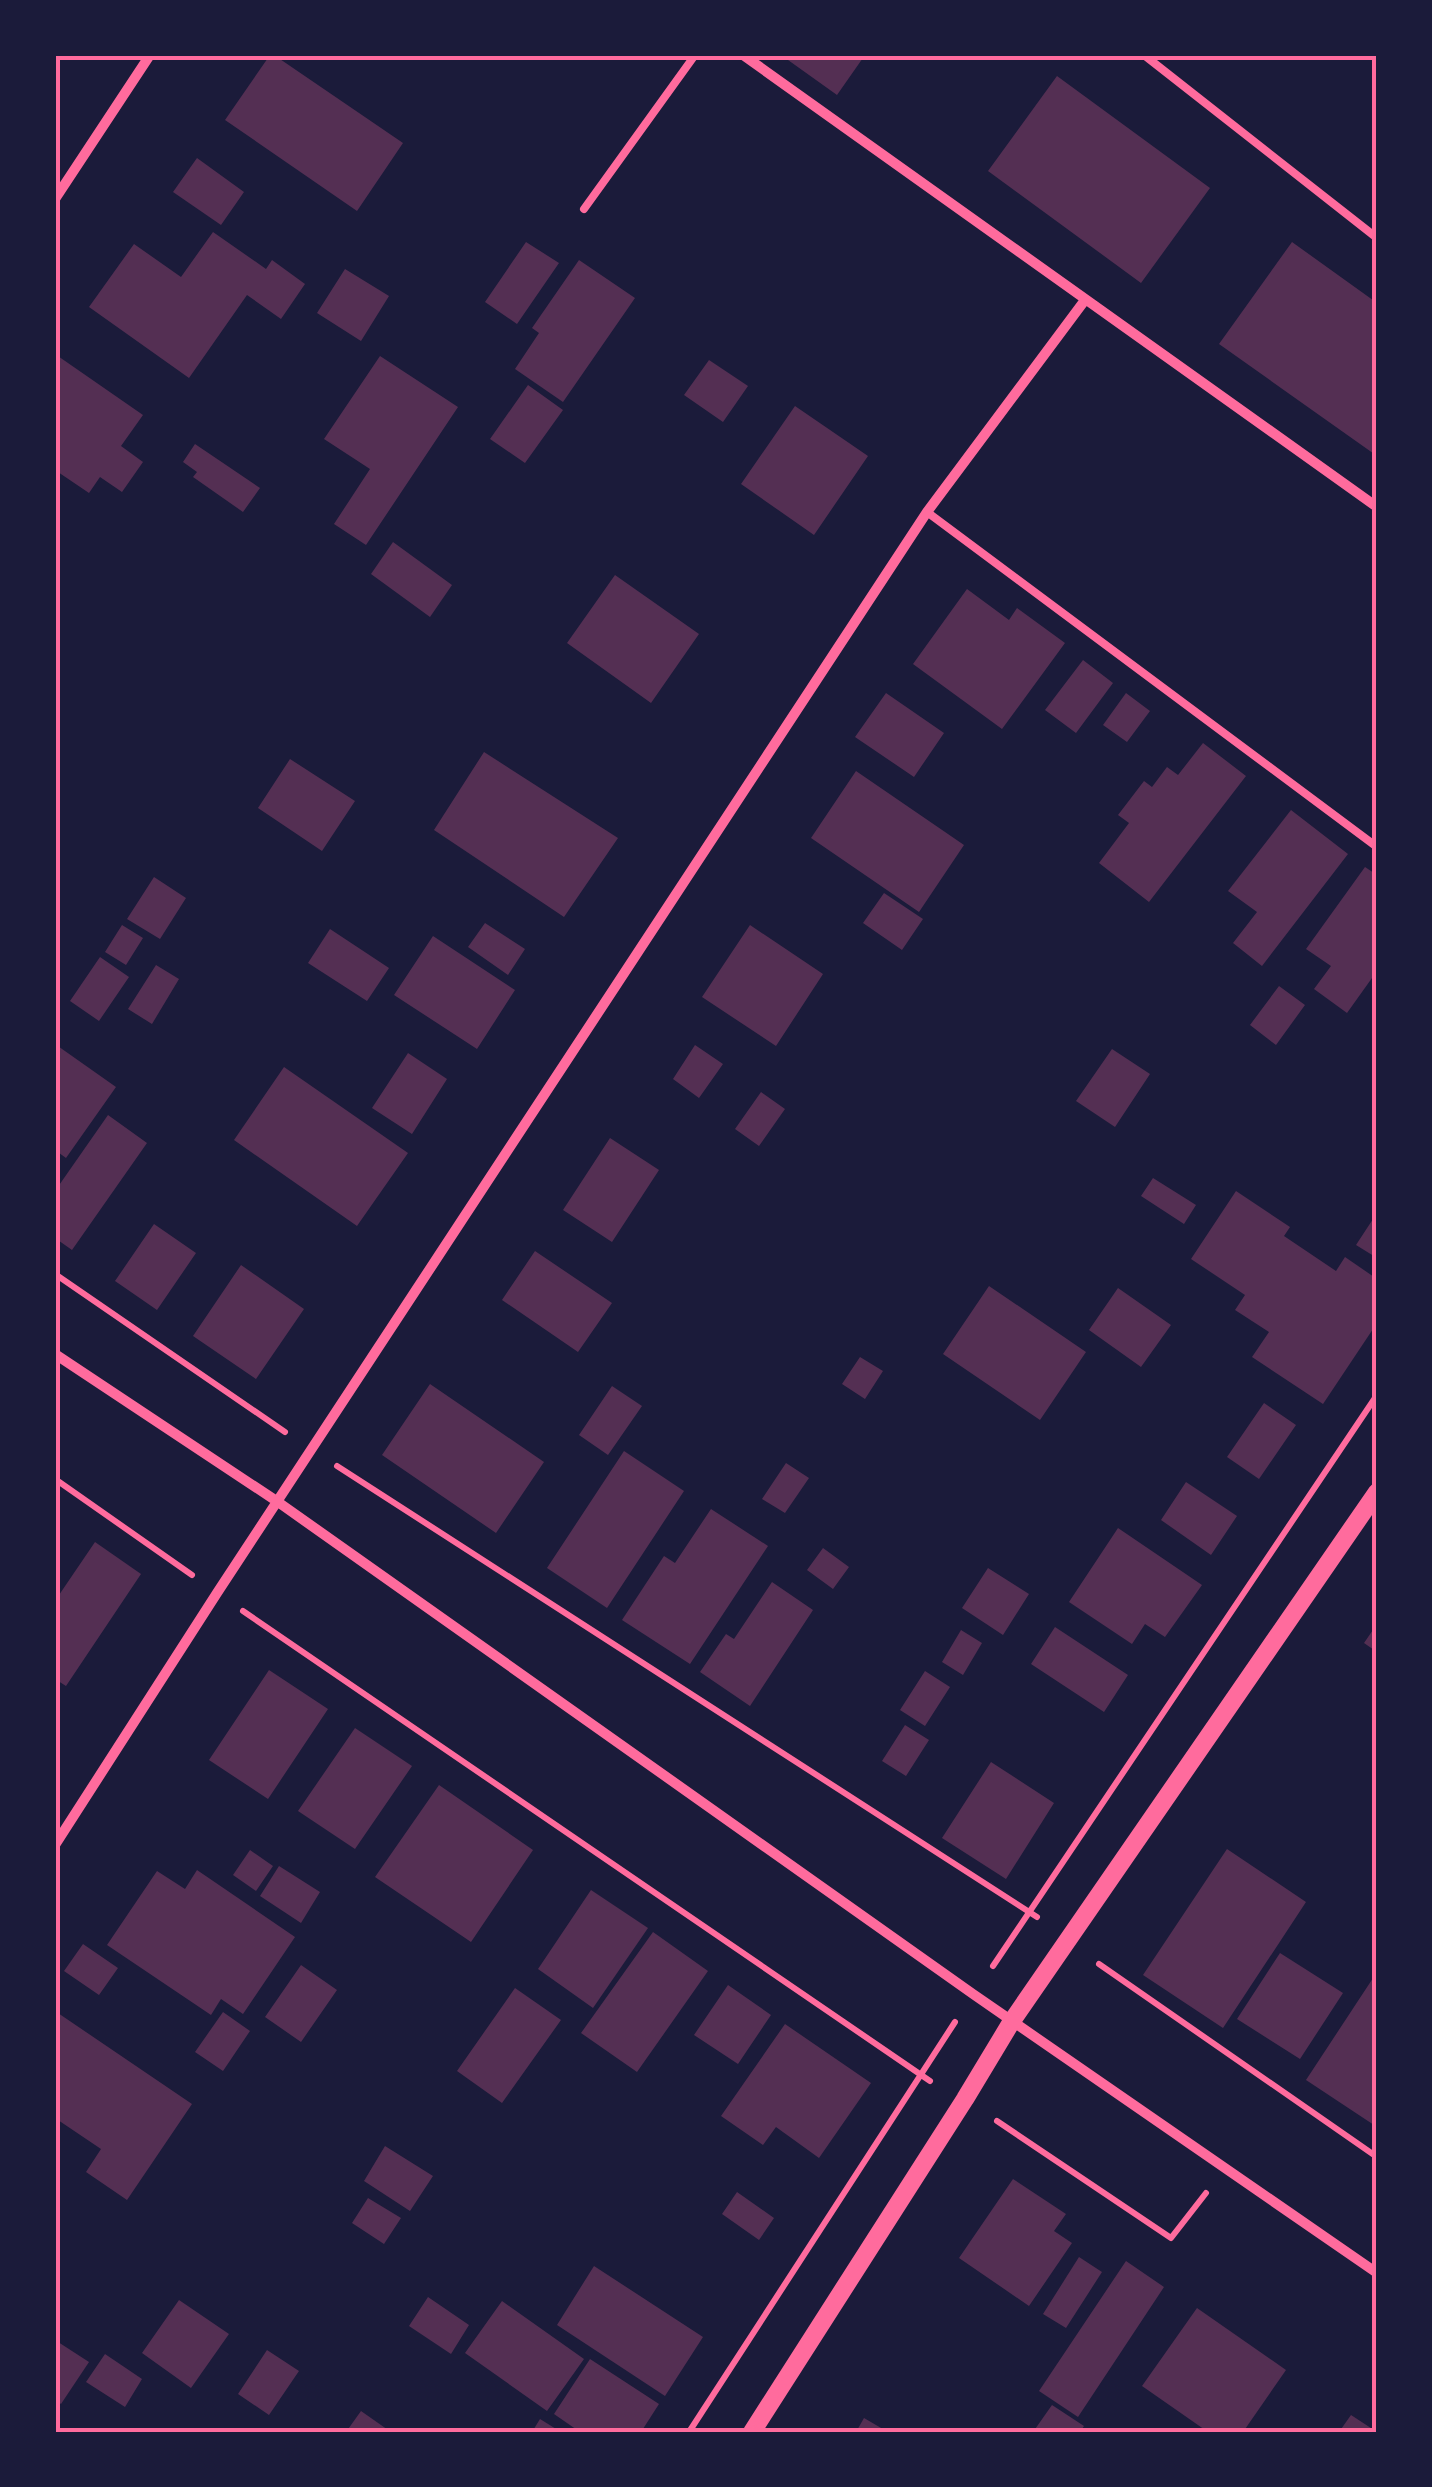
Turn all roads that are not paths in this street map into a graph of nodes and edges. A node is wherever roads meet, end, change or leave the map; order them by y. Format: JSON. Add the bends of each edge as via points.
{"nodes":[{"id":1,"x":150,"y":55,"type":"edge"},
{"id":2,"x":695,"y":55,"type":"edge"},
{"id":3,"x":743,"y":55,"type":"edge"},
{"id":4,"x":1144,"y":55,"type":"edge"},
{"id":5,"x":55,"y":199,"type":"edge"},
{"id":6,"x":584,"y":209,"type":"dead end"},
{"id":7,"x":1377,"y":238,"type":"edge"},
{"id":8,"x":1085,"y":300,"type":"junction"},
{"id":9,"x":1377,"y":507,"type":"edge"},
{"id":10,"x":927,"y":512,"type":"junction"},
{"id":11,"x":1377,"y":847,"type":"edge"},
{"id":12,"x":55,"y":1354,"type":"edge"},
{"id":13,"x":1377,"y":1492,"type":"edge"},
{"id":14,"x":278,"y":1502,"type":"junction"},
{"id":15,"x":55,"y":1845,"type":"edge"},
{"id":16,"x":1012,"y":2021,"type":"junction"},
{"id":17,"x":1377,"y":2273,"type":"edge"},
{"id":18,"x":752,"y":2432,"type":"edge"}],
"edges":[{"from":1,"to":5,"type":"street"},
{"from":2,"to":6,"type":"lane"},
{"from":3,"to":8,"type":"street"},
{"from":4,"to":7,"type":"lane"},
{"from":8,"to":9,"type":"street"},
{"from":8,"to":10,"type":"street"},
{"from":10,"to":11,"type":"lane"},
{"from":10,"to":14,"type":"street"},
{"from":12,"to":14,"type":"street"},
{"from":13,"to":16,"type":"street"},
{"from":14,"to":15,"type":"street"},
{"from":14,"to":16,"type":"street"},
{"from":16,"to":17,"type":"street"},
{"from":16,"to":18,"type":"street"}]}
